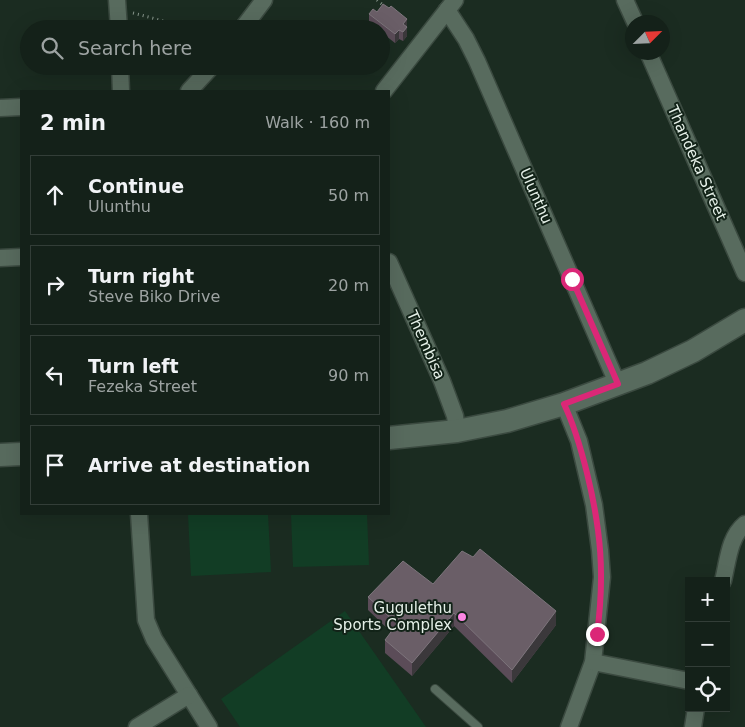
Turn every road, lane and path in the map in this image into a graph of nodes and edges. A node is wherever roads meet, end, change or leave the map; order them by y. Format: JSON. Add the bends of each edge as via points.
{"nodes":[{"id":1,"x":264,"y":0,"type":"edge"},
{"id":2,"x":377,"y":0,"type":"edge"},
{"id":3,"x":625,"y":0,"type":"edge"},
{"id":4,"x":118,"y":5,"type":"edge"},
{"id":5,"x":451,"y":5,"type":"edge"},
{"id":6,"x":391,"y":11,"type":"edge"},
{"id":7,"x":632,"y":15,"type":"edge"},
{"id":8,"x":119,"y":20,"type":"edge"},
{"id":9,"x":166,"y":20,"type":"edge"},
{"id":10,"x":249,"y":20,"type":"edge"},
{"id":11,"x":652,"y":60,"type":"edge"},
{"id":12,"x":120,"y":75,"type":"edge"},
{"id":13,"x":204,"y":75,"type":"edge"},
{"id":14,"x":121,"y":90,"type":"edge"},
{"id":15,"x":191,"y":90,"type":"edge"},
{"id":16,"x":385,"y":90,"type":"edge"},
{"id":17,"x":20,"y":107,"type":"edge"},
{"id":18,"x":0,"y":108,"type":"edge"},
{"id":19,"x":20,"y":257,"type":"edge"},
{"id":20,"x":0,"y":258,"type":"edge"},
{"id":21,"x":390,"y":264,"type":"edge"},
{"id":22,"x":745,"y":273,"type":"edge"},
{"id":23,"x":745,"y":320,"type":"edge"},
{"id":24,"x":618,"y":384,"type":"junction"},
{"id":25,"x":564,"y":404,"type":"junction"},
{"id":26,"x":457,"y":431,"type":"junction"},
{"id":27,"x":390,"y":438,"type":"edge"},
{"id":28,"x":20,"y":454,"type":"edge"},
{"id":29,"x":0,"y":455,"type":"edge"},
{"id":30,"x":139,"y":515,"type":"edge"},
{"id":31,"x":745,"y":524,"type":"edge"},
{"id":32,"x":724,"y":577,"type":"edge"},
{"id":33,"x":593,"y":662,"type":"junction"},
{"id":34,"x":685,"y":680,"type":"edge"},
{"id":35,"x":434,"y":690,"type":"dead end"},
{"id":36,"x":189,"y":694,"type":"junction"},
{"id":37,"x":695,"y":712,"type":"edge"},
{"id":38,"x":137,"y":727,"type":"edge"},
{"id":39,"x":209,"y":727,"type":"edge"},
{"id":40,"x":478,"y":727,"type":"edge"},
{"id":41,"x":569,"y":727,"type":"edge"},
{"id":42,"x":692,"y":727,"type":"edge"}],
"edges":[{"from":1,"to":10,"type":"street"},
{"from":2,"to":6,"type":"path"},
{"from":3,"to":7,"type":"street"},
{"from":4,"to":8,"type":"street"},
{"from":4,"to":9,"type":"path"},
{"from":5,"to":16,"type":"street"},
{"from":5,"to":24,"type":"street","name":"Ulunthu"},
{"from":11,"to":22,"type":"street","name":"Thandeka Street"},
{"from":12,"to":14,"type":"street"},
{"from":13,"to":15,"type":"street"},
{"from":17,"to":18,"type":"street"},
{"from":19,"to":20,"type":"street"},
{"from":21,"to":26,"type":"street","name":"Thembisa","via":[[442,381],[456,416]]},
{"from":23,"to":24,"type":"main road","via":[[693,351]]},
{"from":24,"to":25,"type":"main road"},
{"from":25,"to":26,"type":"main road","via":[[507,421]]},
{"from":25,"to":33,"type":"street","via":[[579,441],[594,505],[600,550],[602,577]]},
{"from":26,"to":27,"type":"main road"},
{"from":28,"to":29,"type":"main road"},
{"from":30,"to":36,"type":"street","via":[[146,620],[154,639]]},
{"from":31,"to":32,"type":"street","via":[[733,540]]},
{"from":33,"to":34,"type":"street"},
{"from":33,"to":41,"type":"street"},
{"from":35,"to":40,"type":"lane"},
{"from":36,"to":38,"type":"street"},
{"from":36,"to":39,"type":"street"},
{"from":37,"to":42,"type":"street"}]}
